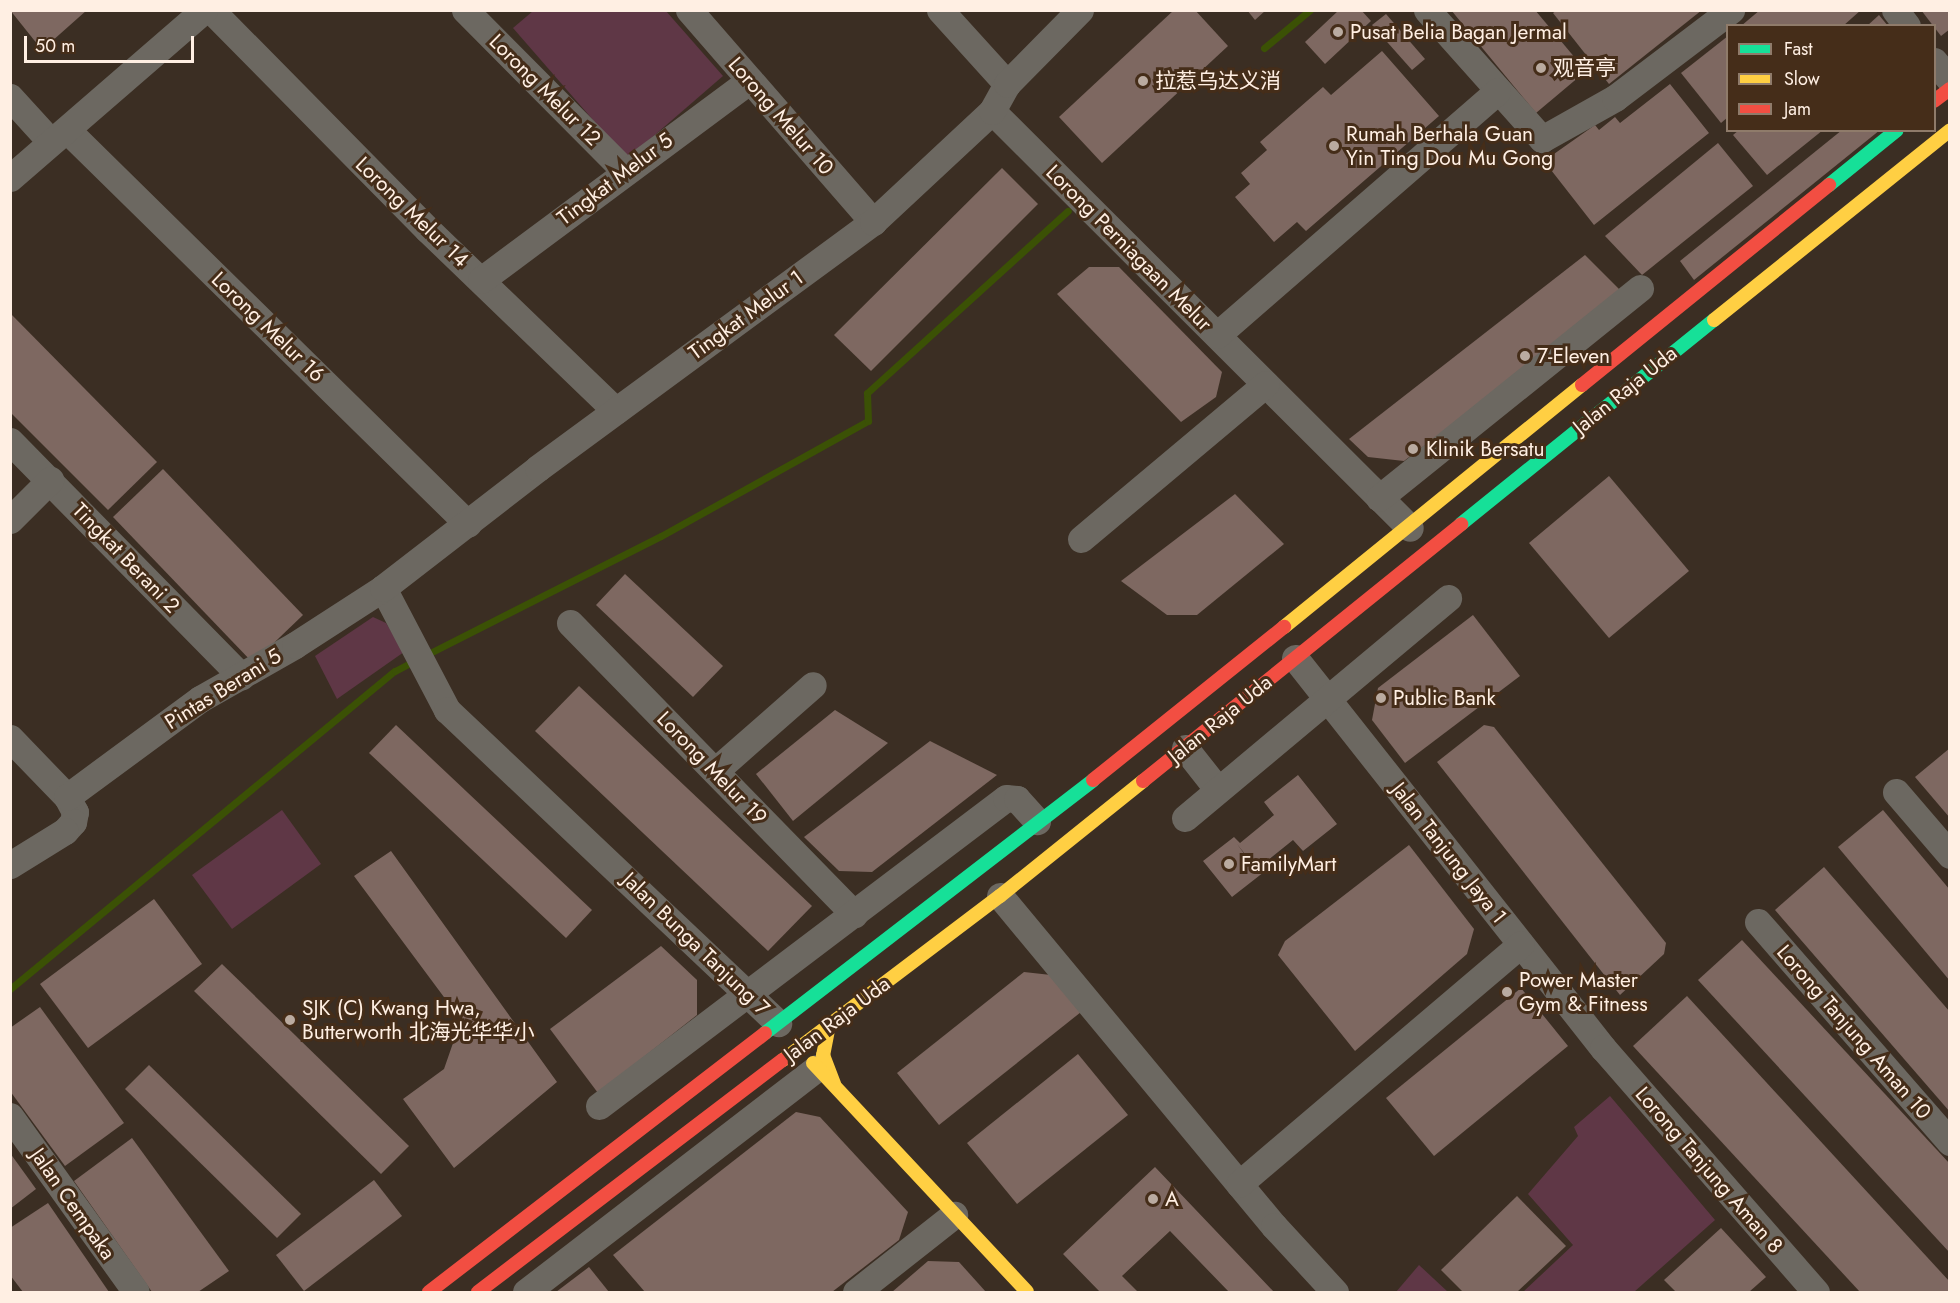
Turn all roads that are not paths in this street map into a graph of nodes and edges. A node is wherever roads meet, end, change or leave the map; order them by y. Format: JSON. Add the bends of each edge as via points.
{"nodes":[{"id":1,"x":204,"y":10,"type":"edge"},
{"id":2,"x":211,"y":10,"type":"edge"},
{"id":3,"x":689,"y":10,"type":"edge"},
{"id":4,"x":940,"y":10,"type":"edge"},
{"id":5,"x":1080,"y":10,"type":"edge"},
{"id":6,"x":1427,"y":10,"type":"edge"},
{"id":7,"x":1731,"y":10,"type":"edge"},
{"id":8,"x":1895,"y":10,"type":"edge"},
{"id":9,"x":476,"y":14,"type":"edge"},
{"id":10,"x":1906,"y":24,"type":"edge"},
{"id":11,"x":1936,"y":62,"type":"edge"},
{"id":12,"x":750,"y":80,"type":"junction"},
{"id":13,"x":1950,"y":80,"type":"edge"},
{"id":14,"x":1007,"y":84,"type":"junction"},
{"id":15,"x":1950,"y":89,"type":"edge"},
{"id":16,"x":1497,"y":93,"type":"junction"},
{"id":17,"x":10,"y":97,"type":"edge"},
{"id":18,"x":1936,"y":100,"type":"edge"},
{"id":19,"x":992,"y":111,"type":"junction"},
{"id":20,"x":1950,"y":130,"type":"edge"},
{"id":21,"x":1896,"y":132,"type":"edge"},
{"id":22,"x":58,"y":135,"type":"junction"},
{"id":23,"x":625,"y":171,"type":"junction"},
{"id":24,"x":10,"y":178,"type":"edge"},
{"id":25,"x":873,"y":222,"type":"junction"},
{"id":26,"x":482,"y":280,"type":"junction"},
{"id":27,"x":1640,"y":288,"type":"dead end"},
{"id":28,"x":1216,"y":335,"type":"junction"},
{"id":29,"x":1266,"y":384,"type":"junction"},
{"id":30,"x":616,"y":411,"type":"junction"},
{"id":31,"x":10,"y":441,"type":"edge"},
{"id":32,"x":50,"y":480,"type":"junction"},
{"id":33,"x":1379,"y":498,"type":"junction"},
{"id":34,"x":10,"y":520,"type":"edge"},
{"id":35,"x":468,"y":524,"type":"junction"},
{"id":36,"x":1410,"y":528,"type":"junction"},
{"id":37,"x":1081,"y":539,"type":"dead end"},
{"id":38,"x":383,"y":588,"type":"junction"},
{"id":39,"x":1448,"y":598,"type":"dead end"},
{"id":40,"x":570,"y":622,"type":"dead end"},
{"id":41,"x":1295,"y":657,"type":"junction"},
{"id":42,"x":241,"y":676,"type":"junction"},
{"id":43,"x":813,"y":685,"type":"dead end"},
{"id":44,"x":1328,"y":699,"type":"junction"},
{"id":45,"x":10,"y":738,"type":"edge"},
{"id":46,"x":1185,"y":748,"type":"junction"},
{"id":47,"x":715,"y":771,"type":"junction"},
{"id":48,"x":1218,"y":790,"type":"junction"},
{"id":49,"x":1896,"y":792,"type":"dead end"},
{"id":50,"x":71,"y":805,"type":"junction"},
{"id":51,"x":1185,"y":818,"type":"dead end"},
{"id":52,"x":1037,"y":821,"type":"junction"},
{"id":53,"x":1950,"y":855,"type":"edge"},
{"id":54,"x":10,"y":865,"type":"edge"},
{"id":55,"x":1000,"y":896,"type":"junction"},
{"id":56,"x":854,"y":914,"type":"junction"},
{"id":57,"x":1758,"y":922,"type":"dead end"},
{"id":58,"x":1521,"y":944,"type":"junction"},
{"id":59,"x":750,"y":993,"type":"junction"},
{"id":60,"x":829,"y":1025,"type":"junction"},
{"id":61,"x":789,"y":1035,"type":"junction"},
{"id":62,"x":1602,"y":1048,"type":"joint"},
{"id":63,"x":738,"y":1074,"type":"junction"},
{"id":64,"x":825,"y":1076,"type":"junction"},
{"id":65,"x":599,"y":1106,"type":"dead end"},
{"id":66,"x":10,"y":1116,"type":"edge"},
{"id":67,"x":1950,"y":1142,"type":"edge"},
{"id":68,"x":1239,"y":1184,"type":"junction"},
{"id":69,"x":954,"y":1215,"type":"junction"},
{"id":70,"x":136,"y":1293,"type":"edge"},
{"id":71,"x":429,"y":1293,"type":"edge"},
{"id":72,"x":478,"y":1293,"type":"edge"},
{"id":73,"x":526,"y":1293,"type":"edge"},
{"id":74,"x":856,"y":1293,"type":"edge"},
{"id":75,"x":1027,"y":1293,"type":"edge"},
{"id":76,"x":1335,"y":1293,"type":"edge"},
{"id":77,"x":1816,"y":1293,"type":"edge"}],
"edges":[{"from":1,"to":22,"type":"street"},
{"from":2,"to":26,"type":"street","name":"Lorong Melur 14"},
{"from":3,"to":12,"type":"street","name":"Lorong Melur 10"},
{"from":4,"to":14,"type":"street"},
{"from":5,"to":14,"type":"street","name":"Tingkat Melur 1"},
{"from":6,"to":16,"type":"street"},
{"from":7,"to":16,"type":"street","via":[[1616,98],[1542,139]]},
{"from":8,"to":10,"type":"street"},
{"from":9,"to":23,"type":"street","name":"Lorong Melur 12"},
{"from":11,"to":13,"type":"street"},
{"from":12,"to":23,"type":"street","name":"Tingkat Melur 5"},
{"from":12,"to":25,"type":"street","name":"Lorong Melur 10"},
{"from":14,"to":19,"type":"street","name":"Tingkat Melur 1"},
{"from":15,"to":18,"type":"main road"},
{"from":16,"to":28,"type":"street"},
{"from":17,"to":22,"type":"street","name":"Lorong Melur 16"},
{"from":19,"to":25,"type":"street","name":"Tingkat Melur 1"},
{"from":19,"to":28,"type":"street","name":"Lorong Perniagaan Melur"},
{"from":20,"to":41,"type":"main road","name":"Jalan Raja Uda"},
{"from":21,"to":36,"type":"main road","name":"Jalan Raja Uda"},
{"from":22,"to":24,"type":"street"},
{"from":22,"to":35,"type":"street","name":"Lorong Melur 16"},
{"from":23,"to":26,"type":"street","name":"Tingkat Melur 5"},
{"from":25,"to":30,"type":"street","name":"Tingkat Melur 1"},
{"from":26,"to":30,"type":"street","name":"Lorong Melur 14"},
{"from":27,"to":33,"type":"street"},
{"from":28,"to":29,"type":"street","name":"Lorong Perniagaan Melur"},
{"from":29,"to":33,"type":"street","name":"Lorong Perniagaan Melur"},
{"from":29,"to":37,"type":"street"},
{"from":30,"to":35,"type":"street","name":"Tingkat Melur 1"},
{"from":31,"to":32,"type":"street","name":"Tingkat Berani 2"},
{"from":32,"to":34,"type":"street"},
{"from":32,"to":42,"type":"street","name":"Tingkat Berani 2"},
{"from":33,"to":36,"type":"street","name":"Lorong Perniagaan Melur"},
{"from":35,"to":38,"type":"street","name":"Tingkat Melur 1"},
{"from":36,"to":52,"type":"main road","name":"Jalan Raja Uda"},
{"from":38,"to":42,"type":"street","name":"Pintas Berani 5"},
{"from":38,"to":59,"type":"street","name":"Jalan Bunga Tanjung 7","via":[[447,710]]},
{"from":39,"to":44,"type":"street"},
{"from":40,"to":47,"type":"street","name":"Lorong Melur 19"},
{"from":41,"to":44,"type":"street","name":"Jalan Tanjung Jaya 1"},
{"from":41,"to":46,"type":"main road","name":"Jalan Raja Uda"},
{"from":42,"to":50,"type":"street","name":"Pintas Berani 5","via":[[200,699]]},
{"from":43,"to":47,"type":"street"},
{"from":44,"to":48,"type":"street"},
{"from":44,"to":58,"type":"street","name":"Jalan Tanjung Jaya 1"},
{"from":45,"to":50,"type":"street"},
{"from":46,"to":48,"type":"street"},
{"from":46,"to":55,"type":"main road","name":"Jalan Raja Uda"},
{"from":47,"to":56,"type":"street","name":"Lorong Melur 19"},
{"from":48,"to":51,"type":"street"},
{"from":49,"to":53,"type":"street"},
{"from":50,"to":54,"type":"street","name":"Pintas Berani 5","via":[[73,822],[65,831]]},
{"from":52,"to":56,"type":"street","via":[[1017,799],[1006,798]]},
{"from":52,"to":61,"type":"main road","name":"Jalan Raja Uda"},
{"from":55,"to":60,"type":"main road","name":"Jalan Raja Uda"},
{"from":55,"to":68,"type":"street"},
{"from":56,"to":59,"type":"street"},
{"from":57,"to":67,"type":"street","name":"Lorong Tanjung Aman 10"},
{"from":58,"to":62,"type":"street","name":"Jalan Tanjung Jaya 1"},
{"from":58,"to":68,"type":"street"},
{"from":59,"to":61,"type":"street","name":"Jalan Bunga Tanjung 7"},
{"from":59,"to":65,"type":"street"},
{"from":60,"to":61,"type":"main road","name":"Jalan Raja Uda"},
{"from":60,"to":64,"type":"main road","via":[[823,1055]]},
{"from":61,"to":63,"type":"main road","name":"Jalan Raja Uda"},
{"from":61,"to":63,"type":"main road","name":"Jalan Raja Uda"},
{"from":61,"to":64,"type":"main road","name":"Jalan Bunga Tanjung 7"},
{"from":62,"to":77,"type":"street","name":"Lorong Tanjung Aman 8"},
{"from":63,"to":71,"type":"main road","name":"Jalan Raja Uda"},
{"from":63,"to":72,"type":"main road","name":"Jalan Raja Uda"},
{"from":64,"to":69,"type":"main road","name":"Jalan Bunga Tanjung 7"},
{"from":64,"to":73,"type":"street"},
{"from":66,"to":70,"type":"street","name":"Jalan Cempaka"},
{"from":68,"to":76,"type":"street"},
{"from":69,"to":74,"type":"street"},
{"from":69,"to":75,"type":"main road","name":"Jalan Bunga Tanjung 7"}]}
